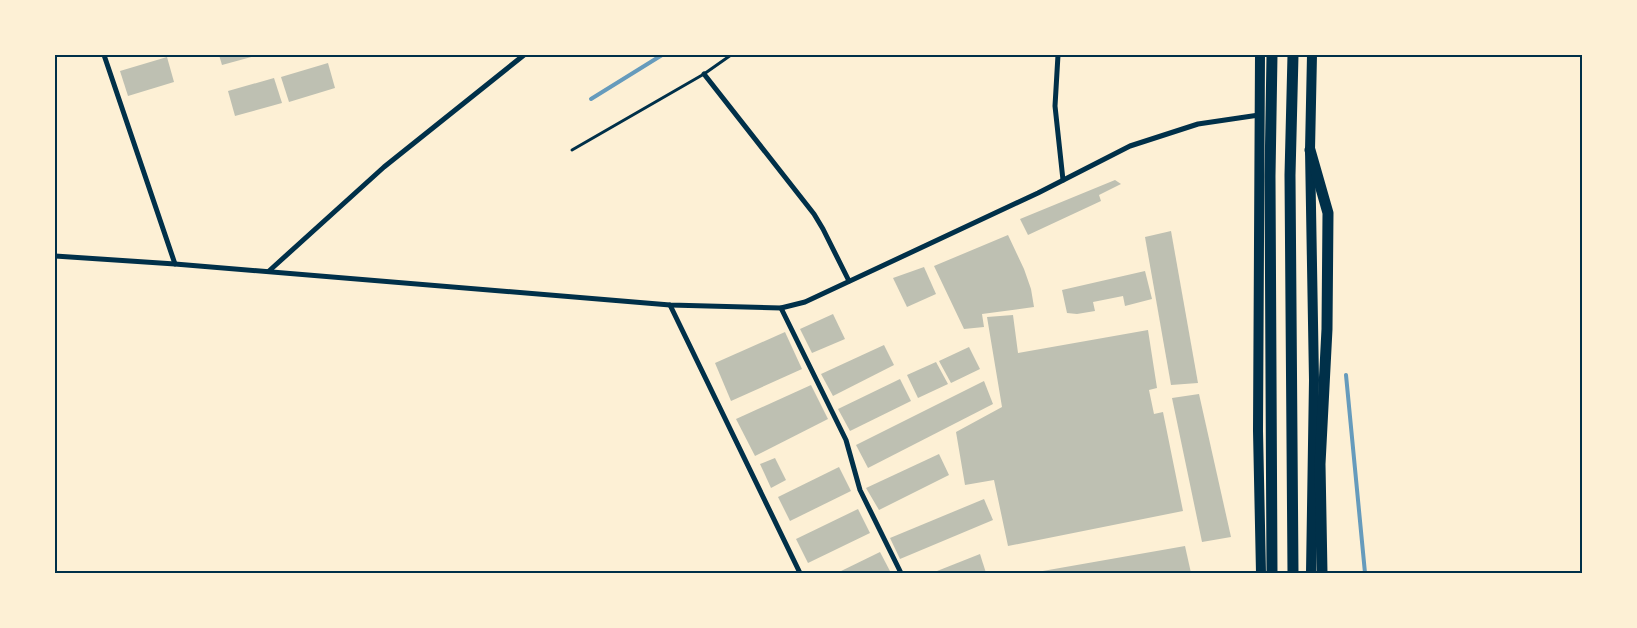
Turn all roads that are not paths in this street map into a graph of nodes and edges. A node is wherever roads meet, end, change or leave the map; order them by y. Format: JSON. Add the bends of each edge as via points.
{"nodes":[{"id":1,"x":104,"y":55,"type":"edge"},
{"id":2,"x":524,"y":55,"type":"edge"},
{"id":3,"x":731,"y":55,"type":"edge"},
{"id":4,"x":1058,"y":55,"type":"edge"},
{"id":5,"x":1260,"y":55,"type":"edge"},
{"id":6,"x":1272,"y":55,"type":"edge"},
{"id":7,"x":1293,"y":55,"type":"edge"},
{"id":8,"x":1312,"y":55,"type":"edge"},
{"id":9,"x":704,"y":74,"type":"junction"},
{"id":10,"x":1259,"y":114,"type":"junction"},
{"id":11,"x":572,"y":150,"type":"dead end"},
{"id":12,"x":1310,"y":150,"type":"junction"},
{"id":13,"x":1063,"y":180,"type":"junction"},
{"id":14,"x":55,"y":256,"type":"edge"},
{"id":15,"x":176,"y":264,"type":"junction"},
{"id":16,"x":269,"y":272,"type":"junction"},
{"id":17,"x":849,"y":282,"type":"junction"},
{"id":18,"x":670,"y":305,"type":"junction"},
{"id":19,"x":781,"y":308,"type":"junction"},
{"id":20,"x":800,"y":573,"type":"edge"},
{"id":21,"x":900,"y":573,"type":"edge"},
{"id":22,"x":1261,"y":573,"type":"edge"},
{"id":23,"x":1272,"y":573,"type":"edge"},
{"id":24,"x":1293,"y":573,"type":"edge"},
{"id":25,"x":1311,"y":573,"type":"edge"},
{"id":26,"x":1322,"y":573,"type":"edge"}],
"edges":[{"from":1,"to":15,"type":"street"},
{"from":2,"to":16,"type":"street","via":[[384,167]]},
{"from":3,"to":9,"type":"lane"},
{"from":4,"to":13,"type":"street","via":[[1055,106]]},
{"from":5,"to":10,"type":"main road"},
{"from":6,"to":23,"type":"highway"},
{"from":7,"to":24,"type":"highway","via":[[1290,176]]},
{"from":8,"to":12,"type":"main road"},
{"from":9,"to":11,"type":"lane"},
{"from":9,"to":17,"type":"street","via":[[814,214]]},
{"from":10,"to":13,"type":"street","via":[[1198,124],[1130,146]]},
{"from":10,"to":22,"type":"main road"},
{"from":12,"to":25,"type":"main road","via":[[1314,380]]},
{"from":12,"to":26,"type":"highway","via":[[1328,213],[1327,329],[1320,464]]},
{"from":13,"to":17,"type":"street"},
{"from":14,"to":15,"type":"street"},
{"from":15,"to":16,"type":"street"},
{"from":16,"to":18,"type":"street"},
{"from":17,"to":19,"type":"street","via":[[805,302]]},
{"from":18,"to":19,"type":"street"},
{"from":18,"to":20,"type":"street"},
{"from":19,"to":21,"type":"street","via":[[846,440],[860,490]]}]}
